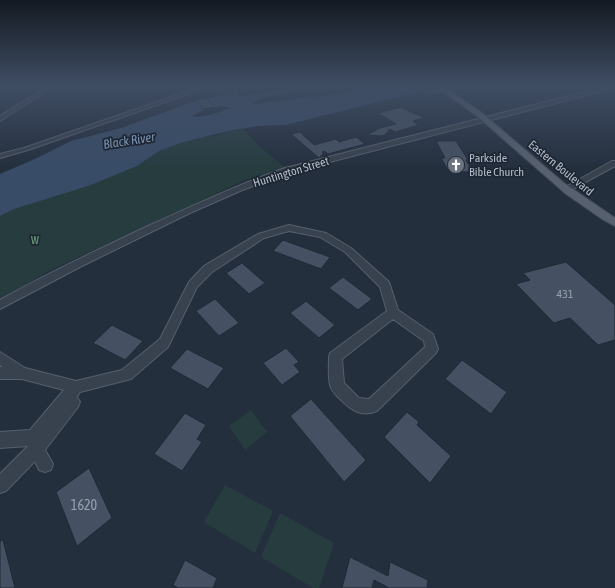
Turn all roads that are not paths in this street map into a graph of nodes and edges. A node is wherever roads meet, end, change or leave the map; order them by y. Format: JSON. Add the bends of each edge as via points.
{"nodes":[{"id":1,"x":10,"y":112,"type":"edge"},
{"id":2,"x":132,"y":112,"type":"edge"},
{"id":3,"x":477,"y":112,"type":"edge"},
{"id":4,"x":517,"y":112,"type":"edge"},
{"id":5,"x":0,"y":119,"type":"edge"},
{"id":6,"x":487,"y":120,"type":"junction"},
{"id":7,"x":0,"y":156,"type":"edge"},
{"id":8,"x":615,"y":163,"type":"edge"},
{"id":9,"x":566,"y":189,"type":"junction"},
{"id":10,"x":615,"y":223,"type":"edge"},
{"id":11,"x":0,"y":305,"type":"edge"},
{"id":12,"x":393,"y":314,"type":"junction"},
{"id":13,"x":0,"y":358,"type":"edge"},
{"id":14,"x":0,"y":373,"type":"edge"},
{"id":15,"x":22,"y":373,"type":"junction"},
{"id":16,"x":81,"y":386,"type":"junction"},
{"id":17,"x":0,"y":440,"type":"edge"},
{"id":18,"x":35,"y":443,"type":"junction"},
{"id":19,"x":45,"y":464,"type":"dead end"},
{"id":20,"x":0,"y":485,"type":"edge"}],
"edges":[{"from":1,"to":5,"type":"street"},
{"from":2,"to":7,"type":"street"},
{"from":3,"to":6,"type":"main road","name":"Eastern Boulevard"},
{"from":4,"to":6,"type":"street","name":"Huntington Street"},
{"from":6,"to":9,"type":"main road","name":"Eastern Boulevard"},
{"from":6,"to":11,"type":"street","name":"Huntington Street","via":[[288,170],[262,179],[115,245]]},
{"from":8,"to":9,"type":"street"},
{"from":9,"to":10,"type":"main road","name":"Eastern Boulevard"},
{"from":12,"to":12,"type":"street","via":[[429,338],[432,349],[372,406],[356,405],[337,386],[336,357]]},
{"from":12,"to":16,"type":"street","via":[[385,285],[348,250],[323,236],[289,228],[261,236],[208,269],[194,285],[164,344],[126,375]]},
{"from":13,"to":15,"type":"street"},
{"from":14,"to":15,"type":"street"},
{"from":15,"to":16,"type":"street"},
{"from":16,"to":18,"type":"street"},
{"from":17,"to":18,"type":"street"},
{"from":18,"to":19,"type":"street"},
{"from":18,"to":20,"type":"street"}]}
